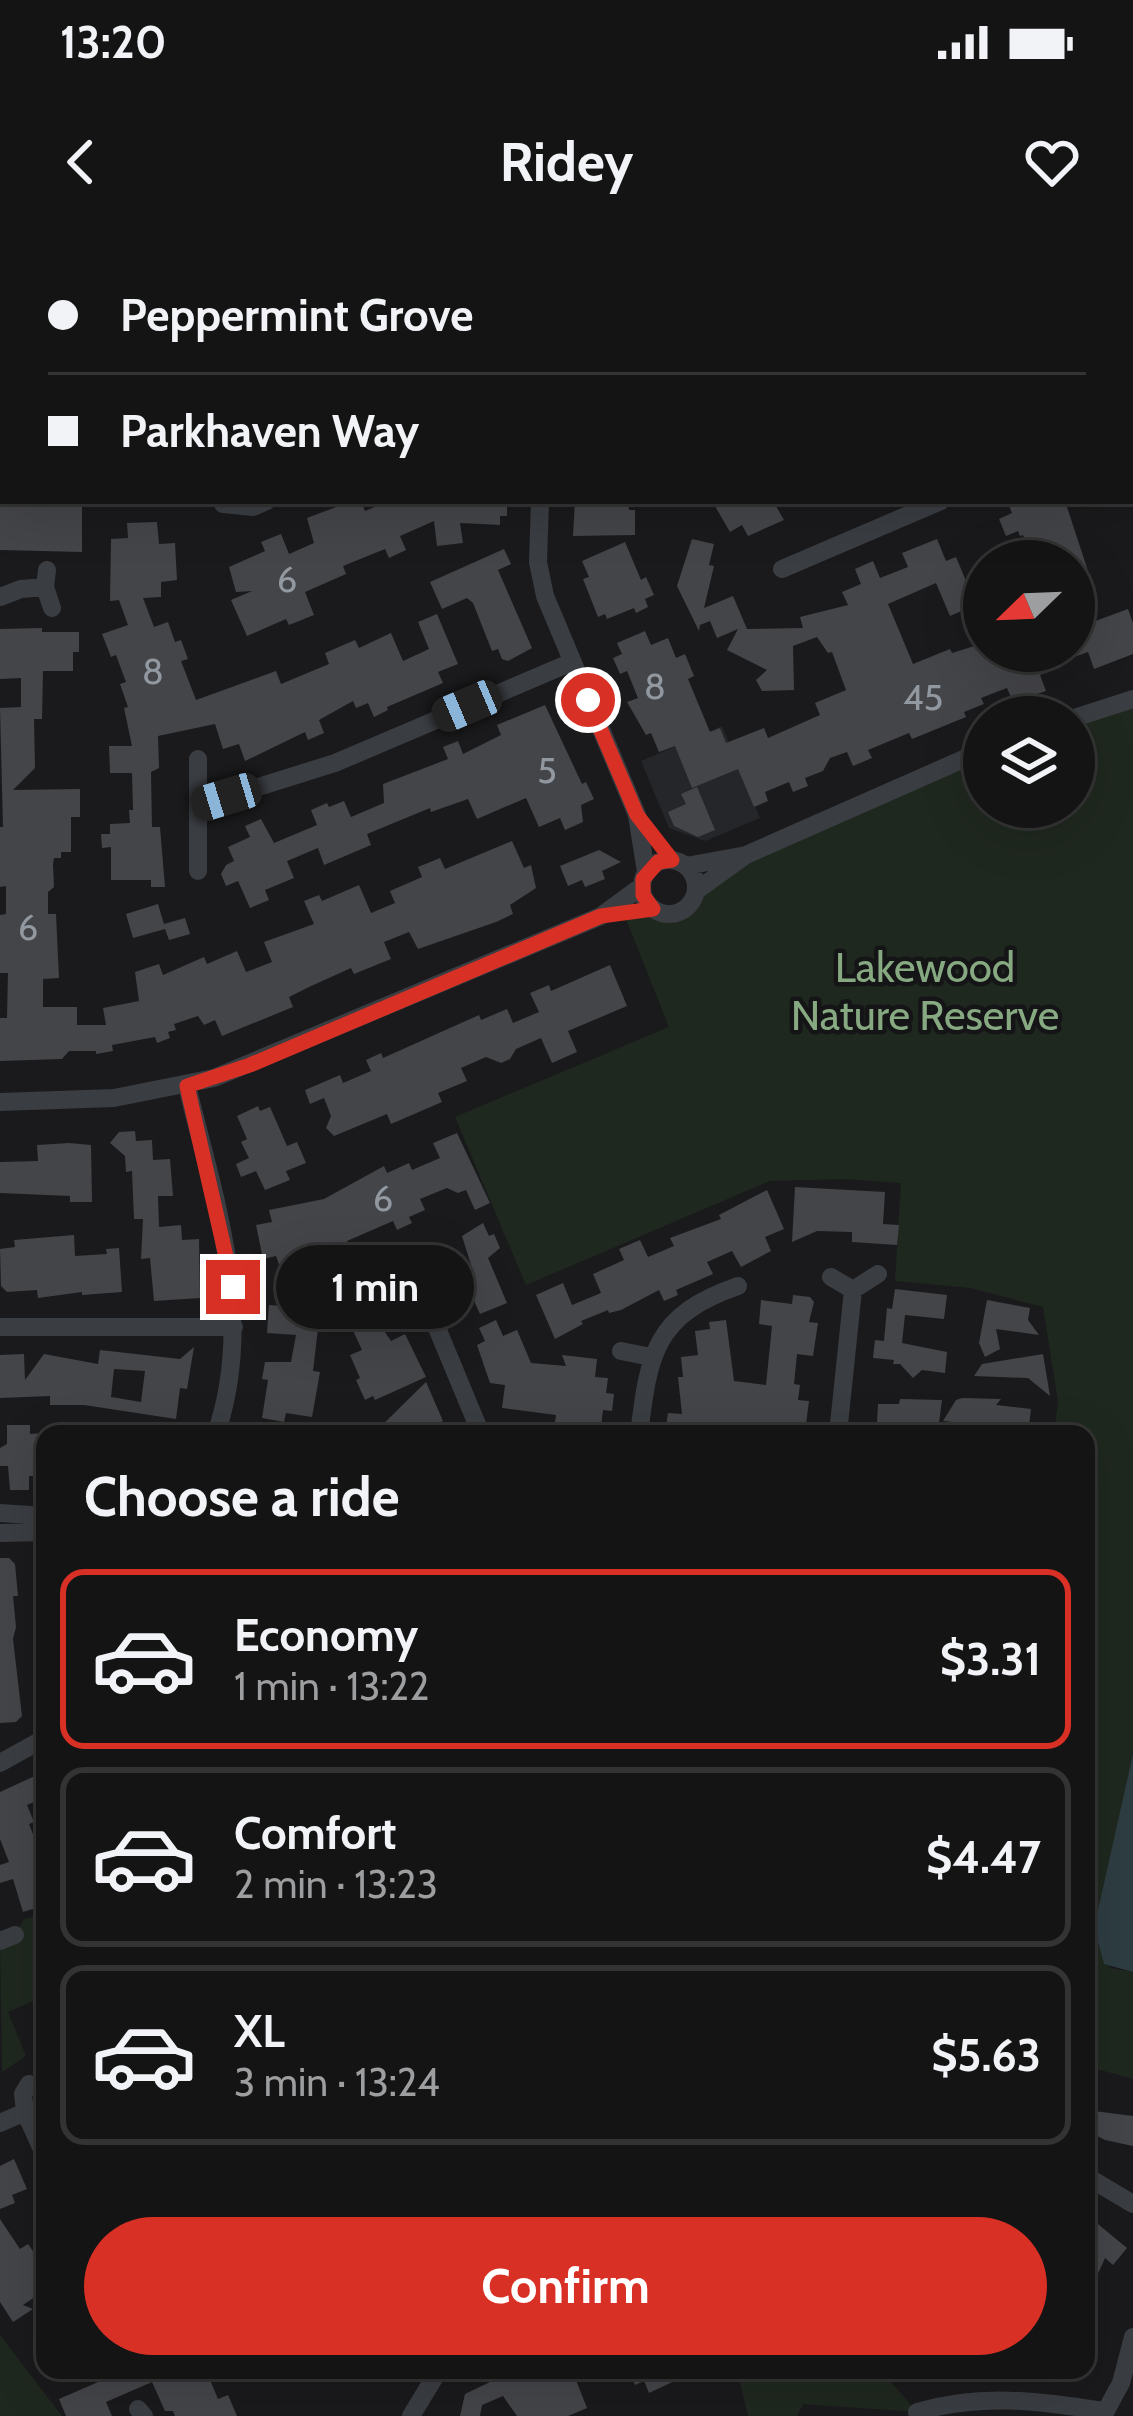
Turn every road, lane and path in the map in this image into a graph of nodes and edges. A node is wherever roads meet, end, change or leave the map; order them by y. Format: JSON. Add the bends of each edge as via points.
{"nodes":[{"id":1,"x":230,"y":504,"type":"edge"},
{"id":2,"x":260,"y":504,"type":"edge"},
{"id":3,"x":540,"y":504,"type":"edge"},
{"id":4,"x":934,"y":504,"type":"edge"},
{"id":5,"x":782,"y":569,"type":"dead end"},
{"id":6,"x":0,"y":597,"type":"edge"},
{"id":7,"x":52,"y":608,"type":"dead end"},
{"id":8,"x":572,"y":662,"type":"junction"},
{"id":9,"x":1133,"y":699,"type":"edge"},
{"id":10,"x":1095,"y":711,"type":"edge"},
{"id":11,"x":198,"y":759,"type":"dead end"},
{"id":12,"x":963,"y":759,"type":"edge"},
{"id":13,"x":198,"y":806,"type":"junction"},
{"id":14,"x":637,"y":815,"type":"junction"},
{"id":15,"x":746,"y":855,"type":"junction"},
{"id":16,"x":679,"y":863,"type":"junction"},
{"id":17,"x":198,"y":871,"type":"dead end"},
{"id":18,"x":644,"y":879,"type":"junction"},
{"id":19,"x":696,"y":891,"type":"junction"},
{"id":20,"x":653,"y":909,"type":"junction"},
{"id":21,"x":601,"y":916,"type":"junction"},
{"id":22,"x":187,"y":1086,"type":"junction"},
{"id":23,"x":0,"y":1102,"type":"edge"},
{"id":24,"x":428,"y":1252,"type":"dead end"},
{"id":25,"x":388,"y":1263,"type":"dead end"},
{"id":26,"x":878,"y":1274,"type":"dead end"},
{"id":27,"x":415,"y":1275,"type":"junction"},
{"id":28,"x":830,"y":1277,"type":"dead end"},
{"id":29,"x":738,"y":1286,"type":"dead end"},
{"id":30,"x":853,"y":1290,"type":"junction"},
{"id":31,"x":0,"y":1327,"type":"edge"},
{"id":32,"x":234,"y":1327,"type":"junction"},
{"id":33,"x":621,"y":1351,"type":"dead end"},
{"id":34,"x":652,"y":1357,"type":"junction"},
{"id":35,"x":218,"y":1425,"type":"edge"},
{"id":36,"x":477,"y":1425,"type":"edge"},
{"id":37,"x":641,"y":1425,"type":"edge"},
{"id":38,"x":839,"y":1425,"type":"edge"},
{"id":39,"x":0,"y":1513,"type":"edge"},
{"id":40,"x":36,"y":1515,"type":"edge"},
{"id":41,"x":36,"y":1532,"type":"edge"},
{"id":42,"x":0,"y":1533,"type":"edge"},
{"id":43,"x":36,"y":1743,"type":"edge"},
{"id":44,"x":0,"y":1762,"type":"edge"},
{"id":45,"x":29,"y":2084,"type":"dead end"},
{"id":46,"x":25,"y":2112,"type":"junction"},
{"id":47,"x":0,"y":2123,"type":"edge"},
{"id":48,"x":36,"y":2136,"type":"edge"},
{"id":49,"x":1095,"y":2181,"type":"edge"},
{"id":50,"x":1133,"y":2204,"type":"edge"},
{"id":51,"x":1133,"y":2337,"type":"edge"},
{"id":52,"x":434,"y":2379,"type":"edge"},
{"id":53,"x":917,"y":2412,"type":"dead end"},
{"id":54,"x":1103,"y":2413,"type":"edge"},
{"id":55,"x":411,"y":2416,"type":"edge"}],
"edges":[{"from":1,"to":2,"type":"street"},
{"from":3,"to":8,"type":"street","via":[[541,578]]},
{"from":4,"to":5,"type":"street"},
{"from":6,"to":7,"type":"street","via":[[46,579]]},
{"from":8,"to":13,"type":"street","via":[[335,763]]},
{"from":8,"to":14,"type":"street"},
{"from":9,"to":10,"type":"street"},
{"from":11,"to":13,"type":"street"},
{"from":12,"to":15,"type":"street"},
{"from":13,"to":17,"type":"street"},
{"from":14,"to":16,"type":"street"},
{"from":14,"to":18,"type":"street"},
{"from":15,"to":16,"type":"street"},
{"from":15,"to":19,"type":"street"},
{"from":16,"to":18,"type":"street","via":[[658,862]]},
{"from":16,"to":19,"type":"street","via":[[693,873]]},
{"from":18,"to":20,"type":"street"},
{"from":18,"to":21,"type":"street"},
{"from":19,"to":20,"type":"street","via":[[680,913]]},
{"from":20,"to":21,"type":"street"},
{"from":21,"to":22,"type":"street"},
{"from":22,"to":23,"type":"street"},
{"from":22,"to":32,"type":"street","via":[[226,1245]]},
{"from":24,"to":27,"type":"street"},
{"from":25,"to":27,"type":"street"},
{"from":26,"to":30,"type":"street"},
{"from":27,"to":36,"type":"street"},
{"from":28,"to":30,"type":"street"},
{"from":29,"to":34,"type":"street","via":[[674,1323]]},
{"from":30,"to":38,"type":"street"},
{"from":31,"to":32,"type":"street"},
{"from":32,"to":35,"type":"street"},
{"from":33,"to":34,"type":"street"},
{"from":34,"to":37,"type":"street"},
{"from":39,"to":40,"type":"street"},
{"from":41,"to":42,"type":"street"},
{"from":43,"to":44,"type":"street"},
{"from":45,"to":46,"type":"street"},
{"from":46,"to":47,"type":"street"},
{"from":46,"to":48,"type":"street"},
{"from":49,"to":50,"type":"street"},
{"from":51,"to":54,"type":"street"},
{"from":52,"to":55,"type":"street"},
{"from":53,"to":54,"type":"street","via":[[998,2399]]}]}
